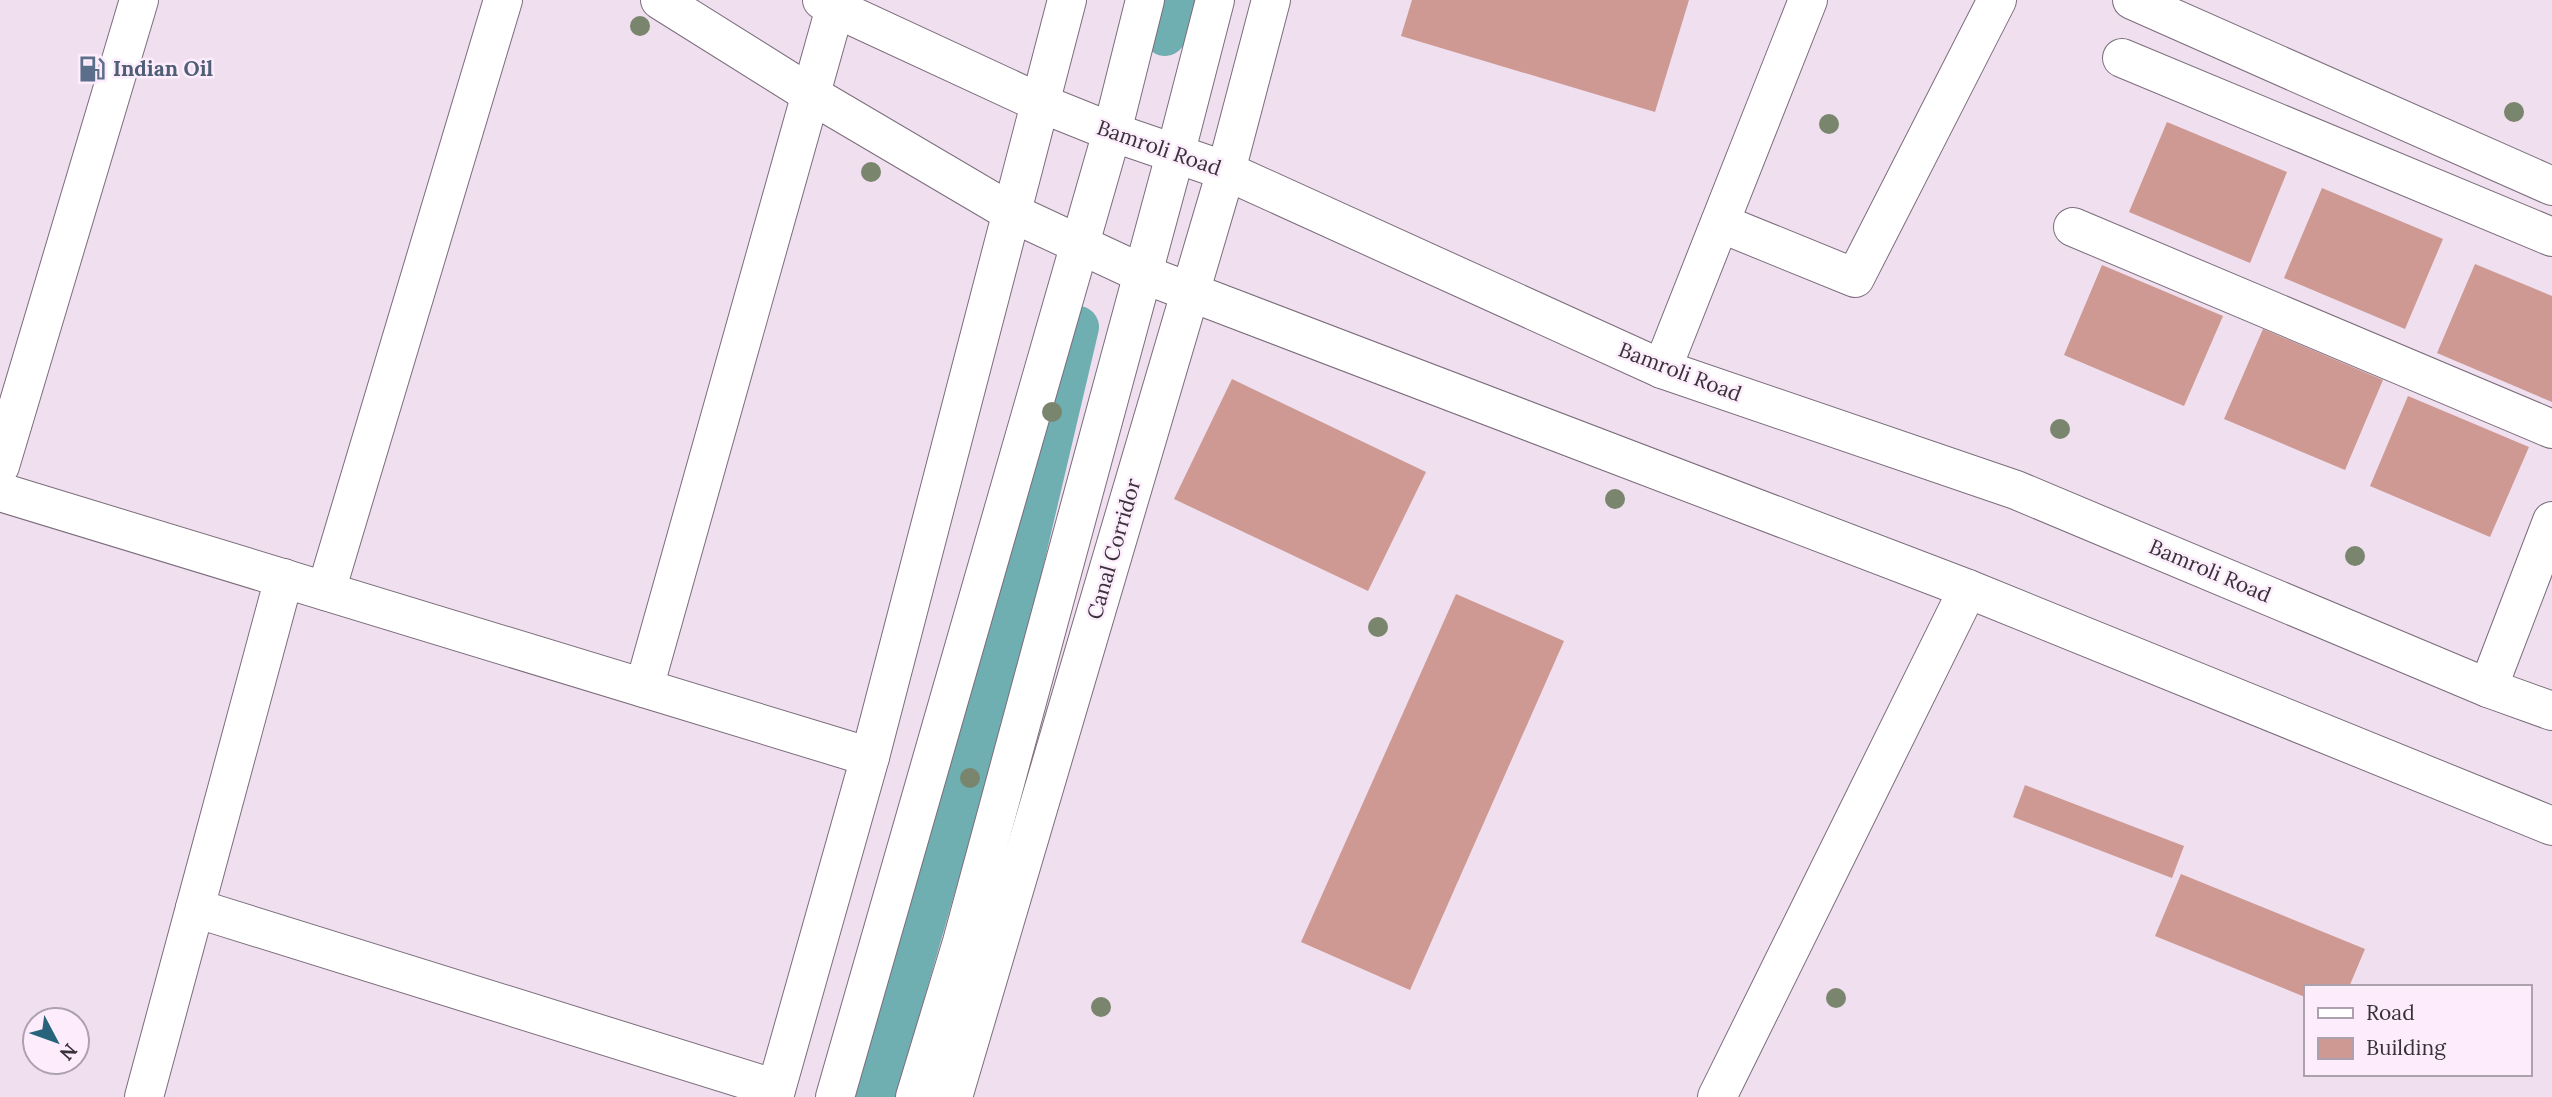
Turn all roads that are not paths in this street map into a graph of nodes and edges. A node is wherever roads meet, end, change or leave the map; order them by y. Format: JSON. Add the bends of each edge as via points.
{"nodes":[{"id":1,"x":139,"y":0,"type":"edge"},
{"id":2,"x":503,"y":0,"type":"edge"},
{"id":3,"x":660,"y":0,"type":"edge"},
{"id":4,"x":1067,"y":0,"type":"edge"},
{"id":5,"x":1145,"y":0,"type":"edge"},
{"id":6,"x":1215,"y":0,"type":"edge"},
{"id":7,"x":1271,"y":0,"type":"edge"},
{"id":8,"x":1808,"y":0,"type":"edge"},
{"id":9,"x":1997,"y":0,"type":"edge"},
{"id":10,"x":2132,"y":0,"type":"edge"},
{"id":11,"x":828,"y":4,"type":"edge"},
{"id":12,"x":2122,"y":58,"type":"dead end"},
{"id":13,"x":810,"y":94,"type":"junction"},
{"id":14,"x":1040,"y":103,"type":"junction"},
{"id":15,"x":1112,"y":132,"type":"junction"},
{"id":16,"x":1175,"y":155,"type":"junction"},
{"id":17,"x":1226,"y":171,"type":"junction"},
{"id":18,"x":2552,"y":186,"type":"edge"},
{"id":19,"x":1012,"y":213,"type":"junction"},
{"id":20,"x":1720,"y":223,"type":"junction"},
{"id":21,"x":2073,"y":227,"type":"dead end"},
{"id":22,"x":2552,"y":237,"type":"edge"},
{"id":23,"x":1079,"y":246,"type":"junction"},
{"id":24,"x":1143,"y":274,"type":"junction"},
{"id":25,"x":1190,"y":292,"type":"junction"},
{"id":26,"x":1662,"y":369,"type":"junction"},
{"id":27,"x":2552,"y":429,"type":"edge"},
{"id":28,"x":0,"y":466,"type":"edge"},
{"id":29,"x":0,"y":492,"type":"edge"},
{"id":30,"x":2552,"y":521,"type":"edge"},
{"id":31,"x":284,"y":578,"type":"junction"},
{"id":32,"x":1968,"y":589,"type":"junction"},
{"id":33,"x":326,"y":591,"type":"junction"},
{"id":34,"x":644,"y":688,"type":"junction"},
{"id":35,"x":2488,"y":688,"type":"junction"},
{"id":36,"x":2552,"y":711,"type":"edge"},
{"id":37,"x":870,"y":757,"type":"junction"},
{"id":38,"x":2552,"y":826,"type":"edge"},
{"id":39,"x":195,"y":908,"type":"junction"},
{"id":40,"x":775,"y":1093,"type":"edge"},
{"id":41,"x":144,"y":1097,"type":"edge"},
{"id":42,"x":835,"y":1097,"type":"edge"},
{"id":43,"x":915,"y":1097,"type":"edge"},
{"id":44,"x":953,"y":1097,"type":"edge"},
{"id":45,"x":1717,"y":1097,"type":"edge"}],
"edges":[{"from":1,"to":28,"type":"street"},
{"from":2,"to":33,"type":"street"},
{"from":3,"to":13,"type":"street"},
{"from":4,"to":14,"type":"street"},
{"from":5,"to":15,"type":"street"},
{"from":6,"to":16,"type":"street"},
{"from":7,"to":17,"type":"street","name":"Canal Corridor"},
{"from":8,"to":20,"type":"street"},
{"from":9,"to":20,"type":"street","via":[[1855,278]]},
{"from":10,"to":18,"type":"street"},
{"from":11,"to":13,"type":"street"},
{"from":11,"to":14,"type":"street","name":"Bamroli Road"},
{"from":12,"to":22,"type":"street"},
{"from":13,"to":19,"type":"street"},
{"from":13,"to":34,"type":"street"},
{"from":14,"to":15,"type":"street","name":"Bamroli Road"},
{"from":14,"to":19,"type":"street"},
{"from":15,"to":16,"type":"street","name":"Bamroli Road"},
{"from":15,"to":23,"type":"street"},
{"from":16,"to":17,"type":"street","name":"Bamroli Road"},
{"from":16,"to":24,"type":"street"},
{"from":17,"to":25,"type":"street","name":"Canal Corridor"},
{"from":17,"to":26,"type":"street","name":"Bamroli Road"},
{"from":19,"to":23,"type":"street"},
{"from":19,"to":37,"type":"street"},
{"from":20,"to":26,"type":"street"},
{"from":21,"to":27,"type":"street"},
{"from":23,"to":24,"type":"street"},
{"from":23,"to":42,"type":"street"},
{"from":24,"to":25,"type":"street"},
{"from":24,"to":43,"type":"street","via":[[962,942]]},
{"from":25,"to":32,"type":"street"},
{"from":25,"to":44,"type":"street","name":"Canal Corridor"},
{"from":26,"to":35,"type":"street","name":"Bamroli Road","via":[[2016,490]]},
{"from":29,"to":31,"type":"street"},
{"from":30,"to":35,"type":"street"},
{"from":31,"to":33,"type":"street"},
{"from":31,"to":39,"type":"street"},
{"from":32,"to":38,"type":"street"},
{"from":32,"to":45,"type":"street"},
{"from":33,"to":34,"type":"street"},
{"from":34,"to":37,"type":"street"},
{"from":35,"to":36,"type":"street","name":"Bamroli Road"},
{"from":37,"to":40,"type":"street"},
{"from":39,"to":40,"type":"street"},
{"from":39,"to":41,"type":"street"}]}
